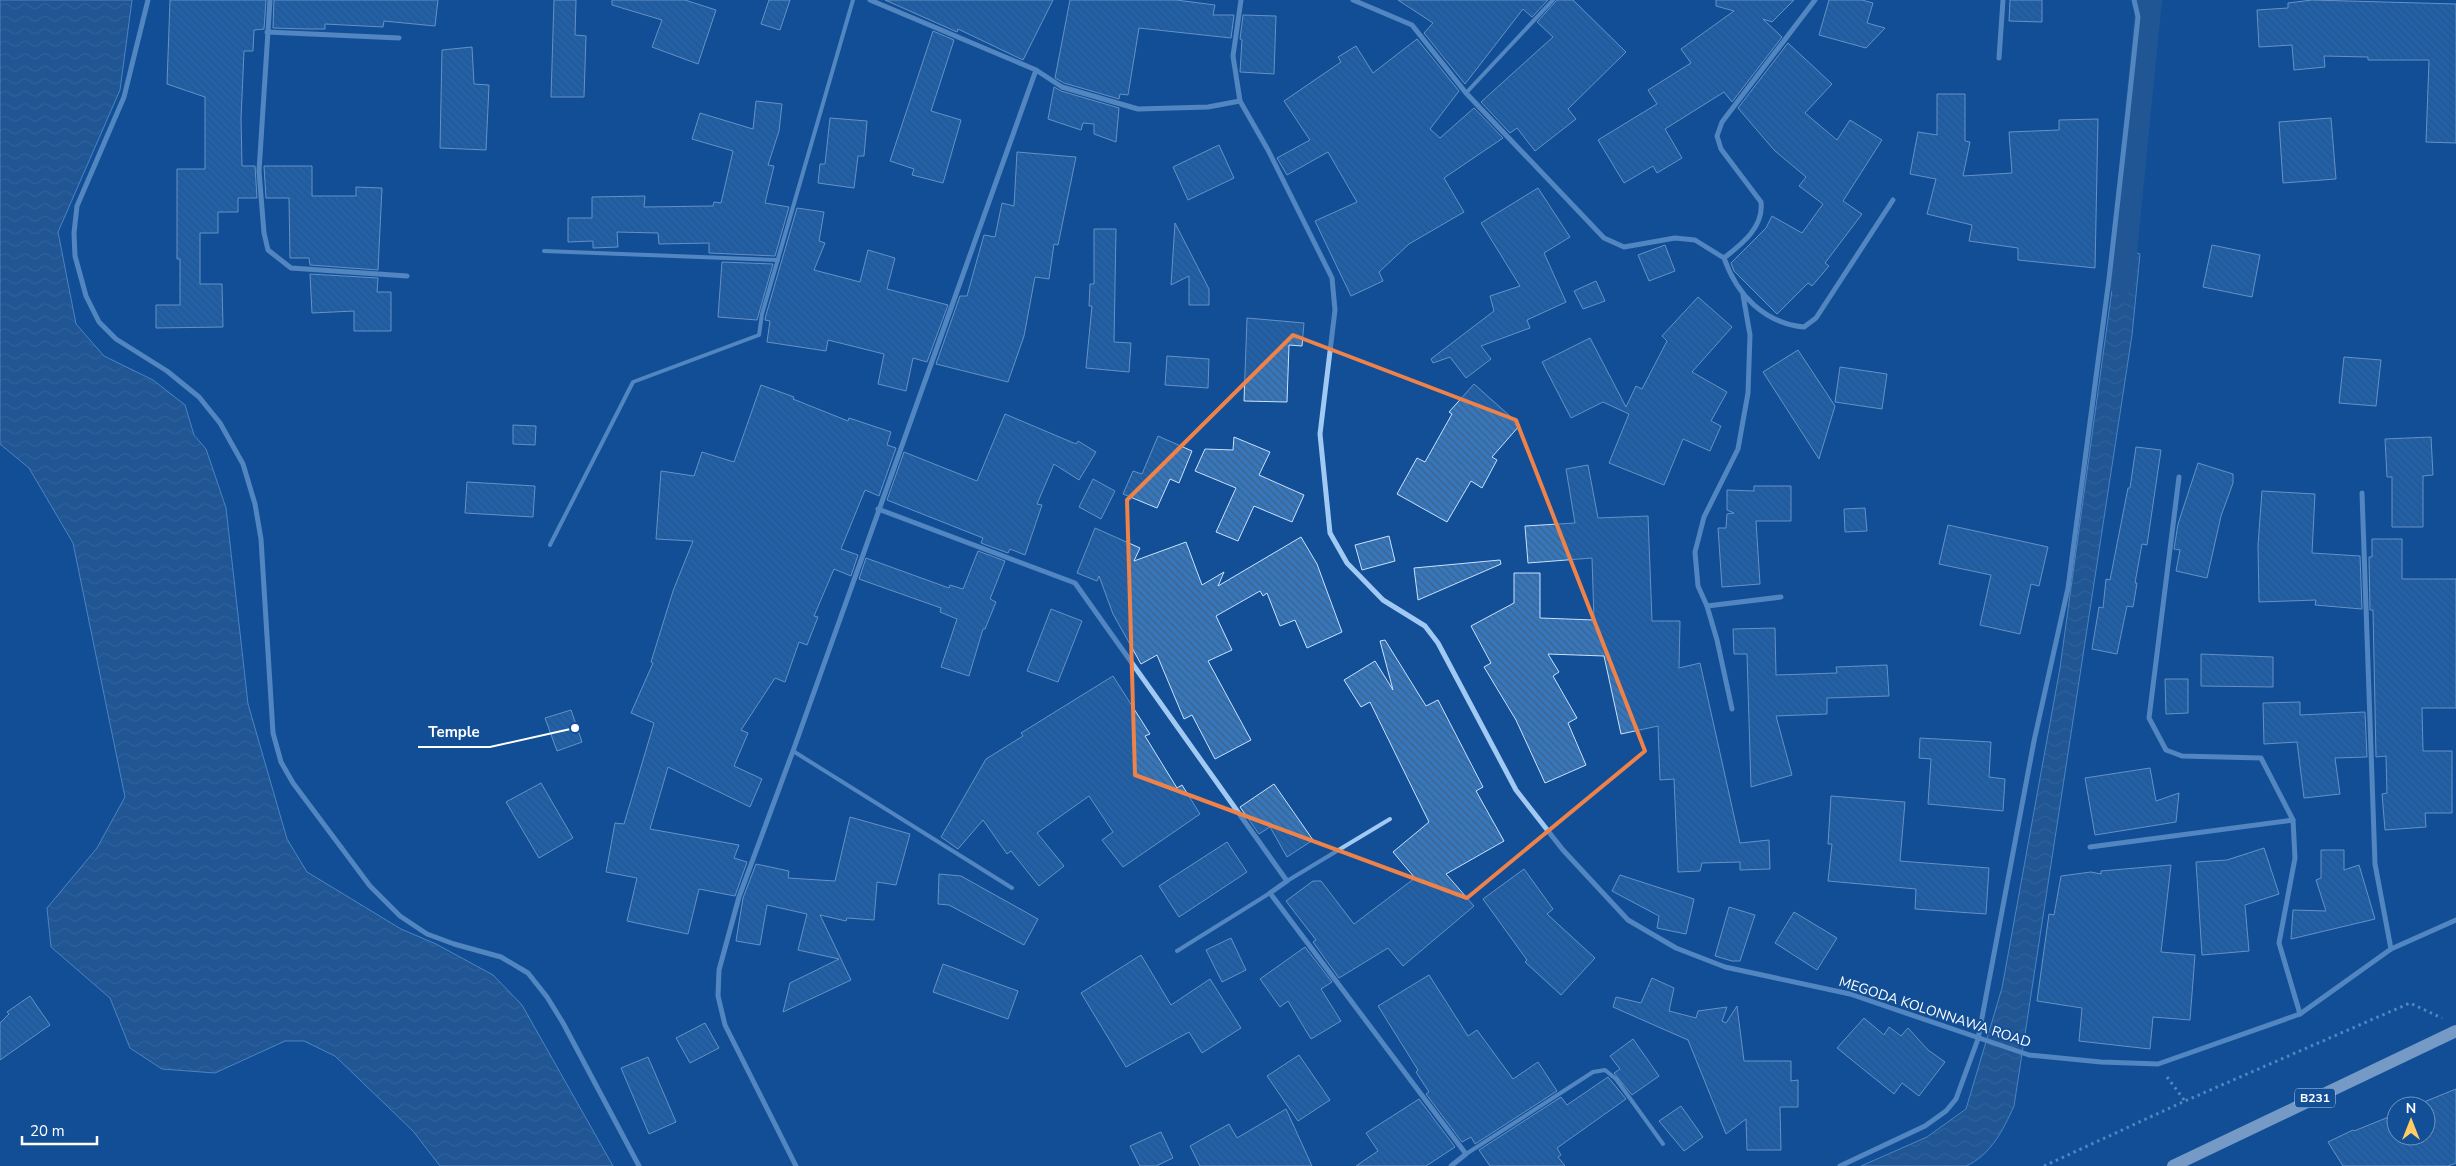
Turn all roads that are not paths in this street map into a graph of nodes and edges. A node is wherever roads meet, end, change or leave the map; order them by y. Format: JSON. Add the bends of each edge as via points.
{"nodes":[{"id":1,"x":148,"y":0,"type":"edge"},
{"id":2,"x":270,"y":0,"type":"edge"},
{"id":3,"x":853,"y":0,"type":"edge"},
{"id":4,"x":870,"y":0,"type":"edge"},
{"id":5,"x":1241,"y":0,"type":"edge"},
{"id":6,"x":1353,"y":0,"type":"edge"},
{"id":7,"x":1553,"y":0,"type":"edge"},
{"id":8,"x":1815,"y":0,"type":"edge"},
{"id":9,"x":2003,"y":0,"type":"edge"},
{"id":10,"x":2134,"y":0,"type":"edge"},
{"id":11,"x":267,"y":32,"type":"junction"},
{"id":12,"x":399,"y":38,"type":"dead end"},
{"id":13,"x":1998,"y":58,"type":"dead end"},
{"id":14,"x":1036,"y":70,"type":"junction"},
{"id":15,"x":1466,"y":93,"type":"junction"},
{"id":16,"x":1240,"y":102,"type":"junction"},
{"id":17,"x":1893,"y":200,"type":"dead end"},
{"id":18,"x":544,"y":251,"type":"dead end"},
{"id":19,"x":1724,"y":258,"type":"junction"},
{"id":20,"x":778,"y":260,"type":"junction"},
{"id":21,"x":407,"y":276,"type":"dead end"},
{"id":22,"x":1743,"y":295,"type":"junction"},
{"id":23,"x":2179,"y":477,"type":"dead end"},
{"id":24,"x":2362,"y":493,"type":"dead end"},
{"id":25,"x":878,"y":509,"type":"junction"},
{"id":26,"x":550,"y":545,"type":"dead end"},
{"id":27,"x":1781,"y":597,"type":"dead end"},
{"id":28,"x":1707,"y":606,"type":"junction"},
{"id":29,"x":1732,"y":709,"type":"dead end"},
{"id":30,"x":793,"y":751,"type":"junction"},
{"id":31,"x":1390,"y":819,"type":"dead end"},
{"id":32,"x":2293,"y":820,"type":"junction"},
{"id":33,"x":2090,"y":847,"type":"dead end"},
{"id":34,"x":1287,"y":881,"type":"junction"},
{"id":35,"x":1012,"y":888,"type":"dead end"},
{"id":36,"x":1270,"y":893,"type":"junction"},
{"id":37,"x":2456,"y":920,"type":"edge"},
{"id":38,"x":2391,"y":949,"type":"junction"},
{"id":39,"x":1177,"y":951,"type":"dead end"},
{"id":40,"x":2300,"y":1014,"type":"junction"},
{"id":41,"x":2452,"y":1026,"type":"edge"},
{"id":42,"x":1978,"y":1039,"type":"junction"},
{"id":43,"x":1663,"y":1144,"type":"dead end"},
{"id":44,"x":1466,"y":1154,"type":"junction"},
{"id":45,"x":2180,"y":1164,"type":"edge"},
{"id":46,"x":639,"y":1166,"type":"edge"},
{"id":47,"x":796,"y":1166,"type":"edge"},
{"id":48,"x":1451,"y":1166,"type":"edge"},
{"id":49,"x":1840,"y":1166,"type":"edge"}],
"edges":[{"from":1,"to":46,"type":"street","via":[[124,97],[77,206],[75,256],[86,296],[99,322],[116,339],[199,397],[220,423],[243,464],[261,539],[269,690],[273,733],[281,762],[370,886],[400,916],[427,934],[502,957],[528,973],[563,1023]]},
{"from":2,"to":11,"type":"street"},
{"from":3,"to":20,"type":"lane"},
{"from":4,"to":14,"type":"street"},
{"from":5,"to":16,"type":"street","name":"MEGODA KOLONNAWA ROAD","via":[[1233,56]]},
{"from":6,"to":15,"type":"street","via":[[1412,24]]},
{"from":7,"to":15,"type":"lane"},
{"from":8,"to":19,"type":"street","via":[[1722,122],[1717,136],[1721,149],[1761,202],[1762,212],[1759,224]]},
{"from":9,"to":13,"type":"street"},
{"from":10,"to":42,"type":"street","via":[[2138,17],[2128,111],[2068,588],[2034,741]]},
{"from":11,"to":12,"type":"street"},
{"from":11,"to":21,"type":"street","via":[[259,171],[268,250],[291,268]]},
{"from":14,"to":16,"type":"street","via":[[1062,87],[1138,109],[1208,107]]},
{"from":14,"to":25,"type":"street"},
{"from":15,"to":19,"type":"street","via":[[1604,238],[1624,247],[1675,238],[1696,240]]},
{"from":16,"to":42,"type":"street","name":"MEGODA KOLONNAWA ROAD","via":[[1268,150],[1332,278],[1335,310],[1320,434],[1330,533],[1346,563],[1383,600],[1425,626],[1438,644],[1516,790],[1563,850],[1628,920],[1676,948],[1725,967],[1850,994]]},
{"from":17,"to":22,"type":"street","via":[[1816,318],[1804,326],[1790,325],[1759,311]]},
{"from":18,"to":20,"type":"lane"},
{"from":19,"to":22,"type":"street"},
{"from":20,"to":26,"type":"lane","via":[[759,335],[633,382]]},
{"from":22,"to":28,"type":"street","via":[[1750,335],[1750,360],[1738,450],[1704,517],[1695,552],[1698,586]]},
{"from":23,"to":32,"type":"street","via":[[2149,718],[2166,750],[2182,756],[2261,758]]},
{"from":24,"to":38,"type":"street","via":[[2375,864]]},
{"from":25,"to":30,"type":"street"},
{"from":25,"to":34,"type":"street","via":[[1075,583]]},
{"from":27,"to":28,"type":"street"},
{"from":28,"to":29,"type":"street"},
{"from":30,"to":35,"type":"lane"},
{"from":30,"to":47,"type":"street","via":[[739,897],[719,970],[718,996],[725,1025]]},
{"from":31,"to":34,"type":"lane"},
{"from":32,"to":33,"type":"street"},
{"from":32,"to":40,"type":"street","via":[[2295,858],[2279,943]]},
{"from":34,"to":36,"type":"street"},
{"from":36,"to":39,"type":"lane"},
{"from":36,"to":44,"type":"street"},
{"from":37,"to":38,"type":"street","name":"MEGODA KOLONNAWA ROAD"},
{"from":38,"to":40,"type":"street","name":"MEGODA KOLONNAWA ROAD"},
{"from":40,"to":42,"type":"street","name":"MEGODA KOLONNAWA ROAD","via":[[2158,1064],[2029,1055]]},
{"from":41,"to":45,"type":"main road","number":"B231"},
{"from":42,"to":49,"type":"street","via":[[1956,1099],[1946,1111],[1925,1126]]},
{"from":43,"to":44,"type":"lane","via":[[1616,1079],[1604,1070],[1592,1072]]},
{"from":44,"to":48,"type":"street"}]}
